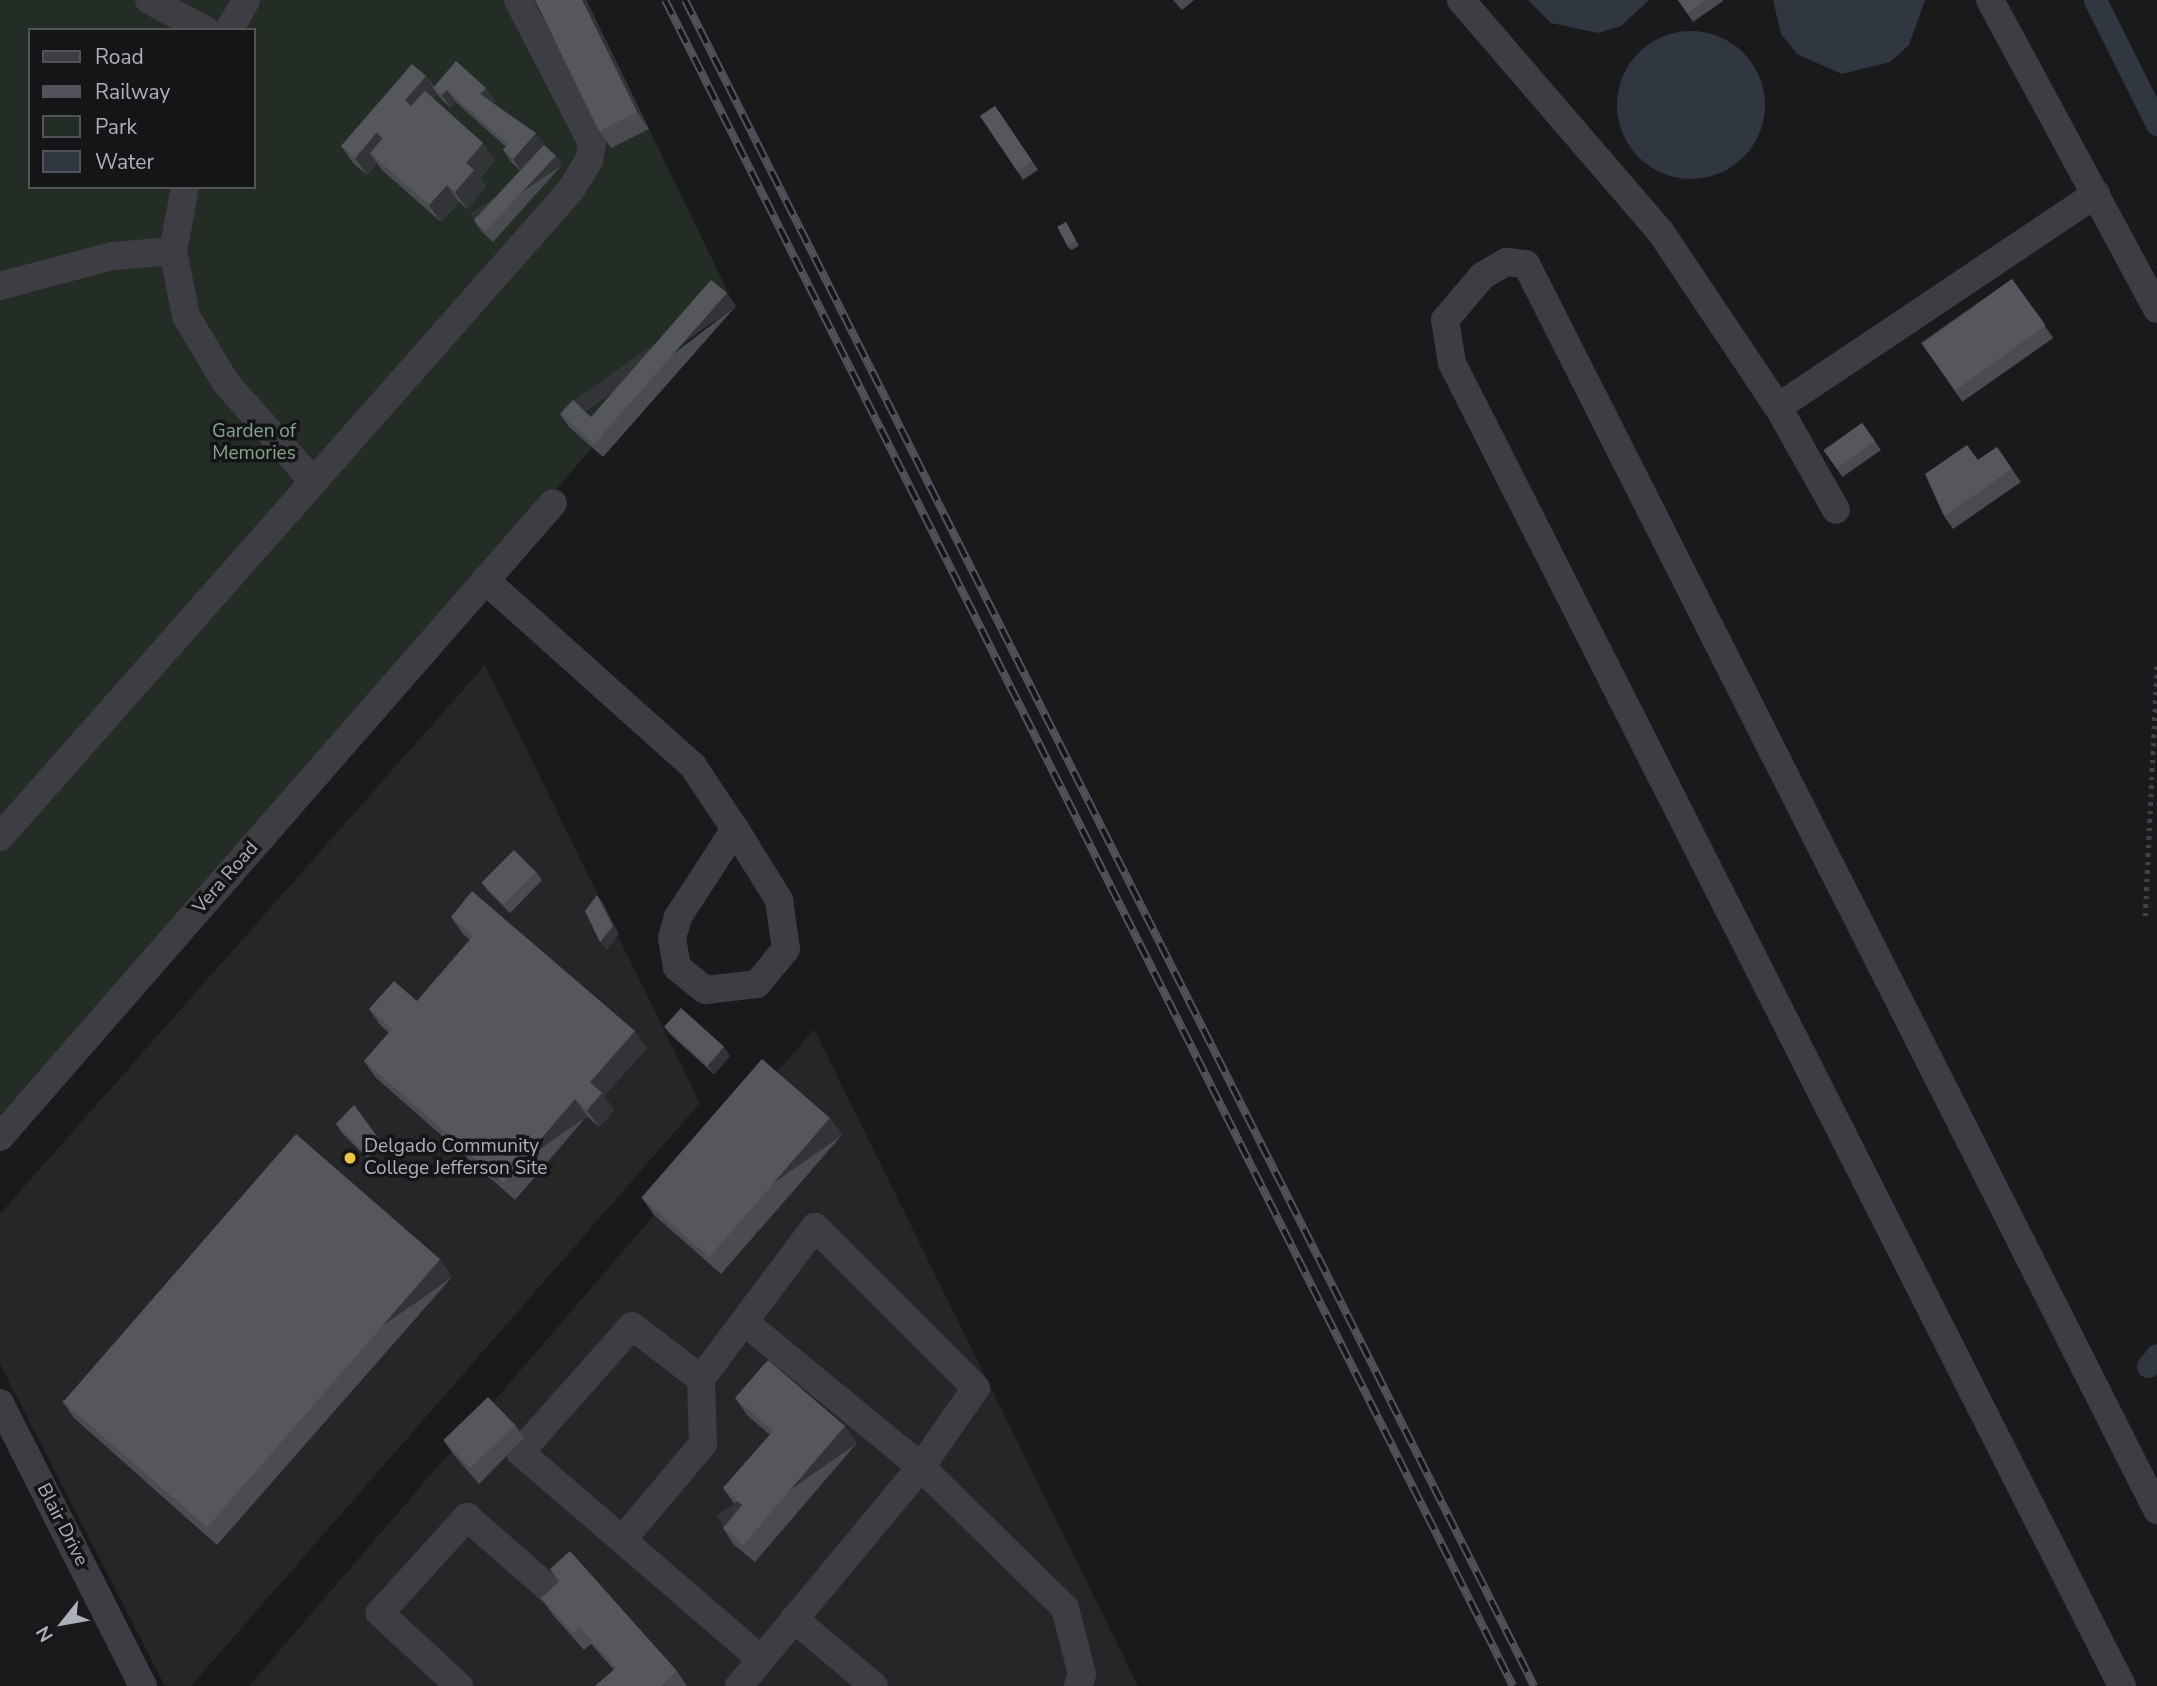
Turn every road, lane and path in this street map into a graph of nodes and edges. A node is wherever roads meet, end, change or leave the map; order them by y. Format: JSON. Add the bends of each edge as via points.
{"nodes":[{"id":1,"x":149,"y":0,"type":"edge"},
{"id":2,"x":246,"y":0,"type":"edge"},
{"id":3,"x":518,"y":0,"type":"edge"},
{"id":4,"x":1461,"y":0,"type":"edge"},
{"id":5,"x":1990,"y":0,"type":"edge"},
{"id":6,"x":202,"y":28,"type":"edge"},
{"id":7,"x":230,"y":28,"type":"edge"},
{"id":8,"x":185,"y":189,"type":"edge"},
{"id":9,"x":2096,"y":194,"type":"junction"},
{"id":10,"x":173,"y":251,"type":"junction"},
{"id":11,"x":0,"y":286,"type":"edge"},
{"id":12,"x":2157,"y":309,"type":"edge"},
{"id":13,"x":1778,"y":407,"type":"junction"},
{"id":14,"x":312,"y":480,"type":"junction"},
{"id":15,"x":552,"y":503,"type":"dead end"},
{"id":16,"x":1836,"y":510,"type":"dead end"},
{"id":17,"x":485,"y":580,"type":"junction"},
{"id":18,"x":2157,"y":662,"type":"edge"},
{"id":19,"x":735,"y":829,"type":"junction"},
{"id":20,"x":0,"y":837,"type":"edge"},
{"id":21,"x":2145,"y":916,"type":"dead end"},
{"id":22,"x":0,"y":1138,"type":"edge"},
{"id":23,"x":747,"y":1324,"type":"junction"},
{"id":24,"x":701,"y":1379,"type":"junction"},
{"id":25,"x":0,"y":1403,"type":"edge"},
{"id":26,"x":921,"y":1467,"type":"junction"},
{"id":27,"x":2157,"y":1510,"type":"edge"},
{"id":28,"x":624,"y":1538,"type":"junction"},
{"id":29,"x":794,"y":1619,"type":"junction"},
{"id":30,"x":599,"y":1633,"type":"edge"},
{"id":31,"x":761,"y":1659,"type":"junction"},
{"id":32,"x":143,"y":1686,"type":"edge"},
{"id":33,"x":459,"y":1686,"type":"edge"},
{"id":34,"x":739,"y":1686,"type":"edge"},
{"id":35,"x":874,"y":1686,"type":"edge"},
{"id":36,"x":1078,"y":1686,"type":"edge"},
{"id":37,"x":2122,"y":1686,"type":"edge"}],
"edges":[{"from":1,"to":6,"type":"street"},
{"from":2,"to":7,"type":"street"},
{"from":3,"to":14,"type":"street","via":[[592,154],[569,191]]},
{"from":4,"to":13,"type":"street","via":[[1660,231]]},
{"from":5,"to":9,"type":"street"},
{"from":8,"to":10,"type":"street"},
{"from":9,"to":12,"type":"street"},
{"from":9,"to":13,"type":"street"},
{"from":10,"to":11,"type":"street","via":[[112,256]]},
{"from":10,"to":14,"type":"street","via":[[186,316],[205,354]]},
{"from":13,"to":16,"type":"street"},
{"from":14,"to":20,"type":"street"},
{"from":15,"to":17,"type":"street","name":"Vera Road"},
{"from":17,"to":19,"type":"street","via":[[693,766]]},
{"from":17,"to":22,"type":"street","name":"Vera Road"},
{"from":18,"to":21,"type":"path"},
{"from":19,"to":19,"type":"street","via":[[779,900],[786,950],[757,984],[705,990],[677,967],[672,938],[678,917]]},
{"from":23,"to":24,"type":"street"},
{"from":23,"to":26,"type":"street"},
{"from":23,"to":26,"type":"street","via":[[815,1227],[976,1388]]},
{"from":24,"to":28,"type":"street","via":[[702,1444]]},
{"from":24,"to":28,"type":"street","via":[[632,1326],[520,1452]]},
{"from":25,"to":32,"type":"street","name":"Blair Drive"},
{"from":26,"to":29,"type":"street"},
{"from":26,"to":36,"type":"street","via":[[1065,1608],[1082,1674]]},
{"from":27,"to":37,"type":"street","via":[[1526,264],[1506,262],[1482,276],[1445,320],[1452,363]]},
{"from":28,"to":31,"type":"street"},
{"from":29,"to":31,"type":"street"},
{"from":29,"to":35,"type":"street"},
{"from":30,"to":33,"type":"street","via":[[467,1517],[380,1613]]},
{"from":31,"to":34,"type":"street"}]}
